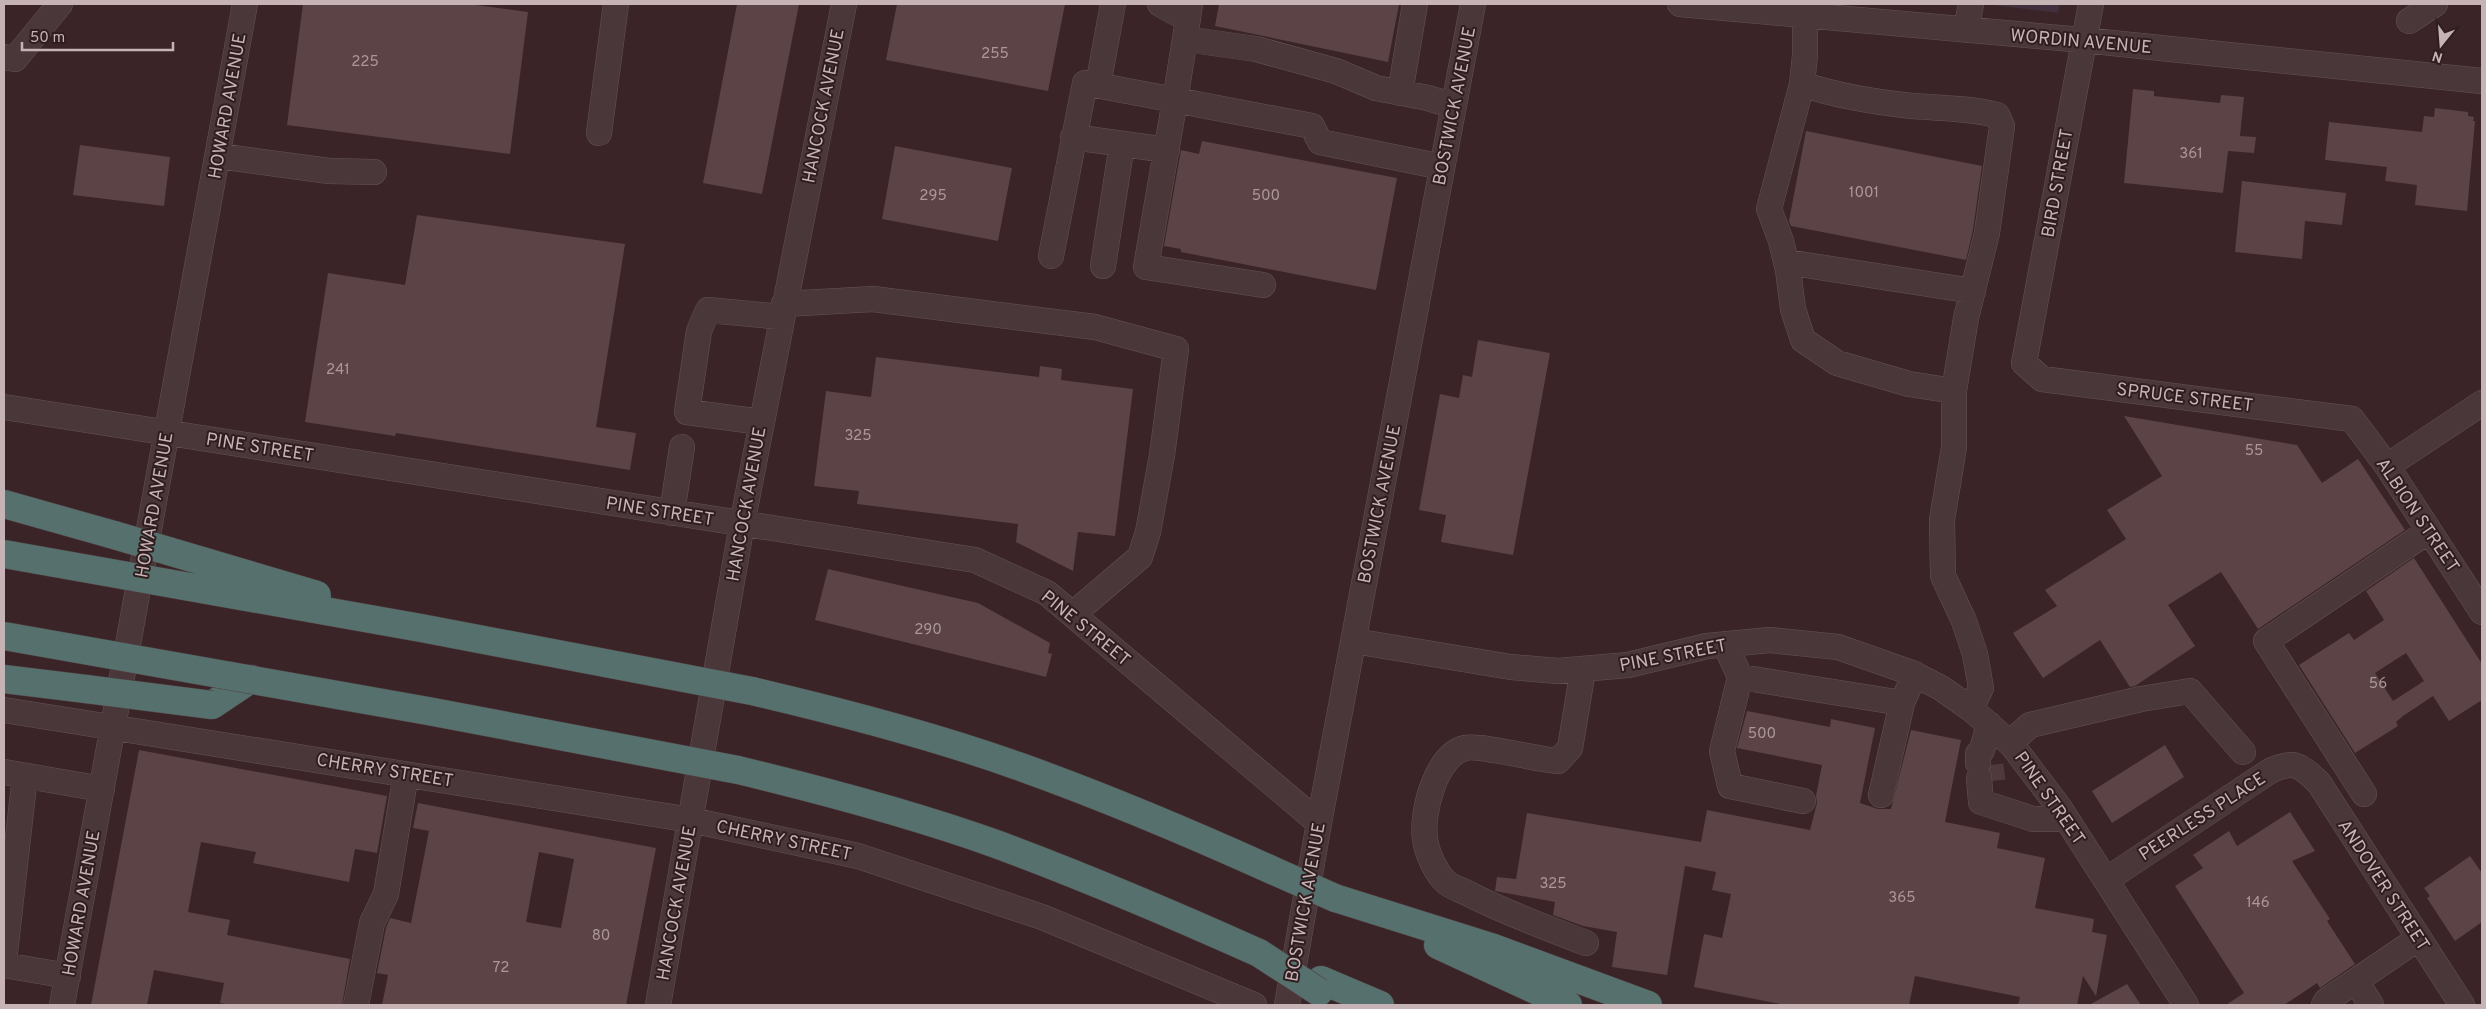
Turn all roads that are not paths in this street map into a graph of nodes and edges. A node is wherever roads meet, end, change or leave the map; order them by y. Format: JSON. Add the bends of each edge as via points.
{"nodes":[{"id":1,"x":60,"y":4,"type":"edge"},
{"id":2,"x":245,"y":4,"type":"edge"},
{"id":3,"x":616,"y":4,"type":"edge"},
{"id":4,"x":844,"y":4,"type":"edge"},
{"id":5,"x":1113,"y":4,"type":"edge"},
{"id":6,"x":1160,"y":4,"type":"edge"},
{"id":7,"x":1415,"y":4,"type":"edge"},
{"id":8,"x":1473,"y":4,"type":"edge"},
{"id":9,"x":1680,"y":4,"type":"edge"},
{"id":10,"x":1971,"y":4,"type":"edge"},
{"id":11,"x":2091,"y":4,"type":"edge"},
{"id":12,"x":2435,"y":4,"type":"edge"},
{"id":13,"x":1805,"y":15,"type":"junction"},
{"id":14,"x":1188,"y":19,"type":"edge"},
{"id":15,"x":2409,"y":21,"type":"dead end"},
{"id":16,"x":1966,"y":30,"type":"junction"},
{"id":17,"x":2084,"y":40,"type":"junction"},
{"id":18,"x":4,"y":57,"type":"edge"},
{"id":19,"x":2482,"y":81,"type":"edge"},
{"id":20,"x":1802,"y":84,"type":"junction"},
{"id":21,"x":1098,"y":85,"type":"junction"},
{"id":22,"x":1400,"y":93,"type":"junction"},
{"id":23,"x":1176,"y":100,"type":"junction"},
{"id":24,"x":1454,"y":106,"type":"junction"},
{"id":25,"x":599,"y":133,"type":"dead end"},
{"id":26,"x":1073,"y":137,"type":"junction"},
{"id":27,"x":1122,"y":144,"type":"junction"},
{"id":28,"x":1166,"y":150,"type":"junction"},
{"id":29,"x":219,"y":156,"type":"junction"},
{"id":30,"x":1442,"y":167,"type":"junction"},
{"id":31,"x":374,"y":172,"type":"dead end"},
{"id":32,"x":1050,"y":256,"type":"dead end"},
{"id":33,"x":1786,"y":262,"type":"junction"},
{"id":34,"x":1103,"y":266,"type":"dead end"},
{"id":35,"x":1263,"y":285,"type":"dead end"},
{"id":36,"x":1973,"y":291,"type":"junction"},
{"id":37,"x":783,"y":311,"type":"junction"},
{"id":38,"x":2024,"y":363,"type":"joint"},
{"id":39,"x":1954,"y":391,"type":"junction"},
{"id":40,"x":2482,"y":403,"type":"edge"},
{"id":41,"x":4,"y":406,"type":"edge"},
{"id":42,"x":2352,"y":419,"type":"joint"},
{"id":43,"x":762,"y":422,"type":"junction"},
{"id":44,"x":168,"y":432,"type":"junction"},
{"id":45,"x":682,"y":448,"type":"dead end"},
{"id":46,"x":2387,"y":466,"type":"junction"},
{"id":47,"x":4,"y":504,"type":"edge"},
{"id":48,"x":672,"y":513,"type":"junction"},
{"id":49,"x":742,"y":524,"type":"junction"},
{"id":50,"x":2429,"y":531,"type":"junction"},
{"id":51,"x":4,"y":554,"type":"edge"},
{"id":52,"x":2482,"y":612,"type":"edge"},
{"id":53,"x":1073,"y":614,"type":"junction"},
{"id":54,"x":421,"y":628,"type":"junction"},
{"id":55,"x":4,"y":636,"type":"edge"},
{"id":56,"x":1354,"y":641,"type":"junction"},
{"id":57,"x":1725,"y":644,"type":"junction"},
{"id":58,"x":1583,"y":670,"type":"junction"},
{"id":59,"x":1915,"y":674,"type":"junction"},
{"id":60,"x":1740,"y":677,"type":"junction"},
{"id":61,"x":4,"y":679,"type":"edge"},
{"id":62,"x":251,"y":679,"type":"junction"},
{"id":63,"x":1902,"y":703,"type":"junction"},
{"id":64,"x":4,"y":710,"type":"edge"},
{"id":65,"x":1980,"y":716,"type":"junction"},
{"id":66,"x":114,"y":726,"type":"junction"},
{"id":67,"x":2010,"y":743,"type":"junction"},
{"id":68,"x":2243,"y":752,"type":"dead end"},
{"id":69,"x":2303,"y":767,"type":"joint"},
{"id":70,"x":15,"y":774,"type":"edge"},
{"id":71,"x":406,"y":774,"type":"junction"},
{"id":72,"x":102,"y":789,"type":"junction"},
{"id":73,"x":2364,"y":794,"type":"dead end"},
{"id":74,"x":1881,"y":795,"type":"dead end"},
{"id":75,"x":1803,"y":801,"type":"dead end"},
{"id":76,"x":2066,"y":819,"type":"junction"},
{"id":77,"x":691,"y":820,"type":"junction"},
{"id":78,"x":1319,"y":823,"type":"junction"},
{"id":79,"x":2106,"y":880,"type":"junction"},
{"id":80,"x":1335,"y":898,"type":"junction"},
{"id":81,"x":2419,"y":938,"type":"junction"},
{"id":82,"x":1586,"y":943,"type":"dead end"},
{"id":83,"x":4,"y":963,"type":"edge"},
{"id":84,"x":68,"y":976,"type":"junction"},
{"id":85,"x":2356,"y":981,"type":"junction"},
{"id":86,"x":1327,"y":992,"type":"edge"},
{"id":87,"x":62,"y":1005,"type":"edge"},
{"id":88,"x":356,"y":1005,"type":"edge"},
{"id":89,"x":658,"y":1005,"type":"edge"},
{"id":90,"x":1254,"y":1005,"type":"edge"},
{"id":91,"x":1287,"y":1005,"type":"edge"},
{"id":92,"x":1380,"y":1005,"type":"edge"},
{"id":93,"x":1568,"y":1005,"type":"edge"},
{"id":94,"x":1648,"y":1005,"type":"edge"},
{"id":95,"x":2186,"y":1005,"type":"edge"},
{"id":96,"x":2324,"y":1005,"type":"edge"},
{"id":97,"x":2371,"y":1005,"type":"edge"},
{"id":98,"x":2462,"y":1005,"type":"edge"}],
"edges":[{"from":1,"to":18,"type":"street","via":[[14,59]]},
{"from":2,"to":29,"type":"street","name":"HOWARD AVENUE"},
{"from":3,"to":25,"type":"street"},
{"from":4,"to":37,"type":"street","name":"HANCOCK AVENUE"},
{"from":5,"to":21,"type":"street"},
{"from":6,"to":14,"type":"street"},
{"from":7,"to":22,"type":"street"},
{"from":8,"to":24,"type":"street","name":"BOSTWICK AVENUE"},
{"from":9,"to":13,"type":"street","name":"WORDIN AVENUE"},
{"from":10,"to":16,"type":"street"},
{"from":11,"to":17,"type":"street","name":"BIRD STREET"},
{"from":12,"to":15,"type":"street"},
{"from":13,"to":16,"type":"street","name":"WORDIN AVENUE"},
{"from":13,"to":20,"type":"street"},
{"from":14,"to":22,"type":"street","via":[[1256,49]]},
{"from":14,"to":23,"type":"street"},
{"from":16,"to":17,"type":"street","name":"WORDIN AVENUE"},
{"from":17,"to":19,"type":"street","name":"WORDIN AVENUE"},
{"from":17,"to":38,"type":"street","name":"BIRD STREET"},
{"from":20,"to":33,"type":"street","via":[[1769,209]]},
{"from":20,"to":36,"type":"street","via":[[1836,94],[1910,106],[1979,110],[1997,115],[2002,126],[1987,233]]},
{"from":21,"to":23,"type":"street"},
{"from":21,"to":26,"type":"street","via":[[1085,83]]},
{"from":22,"to":24,"type":"street"},
{"from":23,"to":28,"type":"street"},
{"from":23,"to":30,"type":"street","via":[[1312,126],[1320,142]]},
{"from":24,"to":30,"type":"street","name":"BOSTWICK AVENUE"},
{"from":26,"to":27,"type":"street"},
{"from":26,"to":32,"type":"street"},
{"from":27,"to":28,"type":"street"},
{"from":27,"to":34,"type":"street"},
{"from":28,"to":35,"type":"street","via":[[1146,267]]},
{"from":29,"to":31,"type":"street","via":[[329,171]]},
{"from":29,"to":44,"type":"street","name":"HOWARD AVENUE"},
{"from":30,"to":56,"type":"street","name":"BOSTWICK AVENUE"},
{"from":33,"to":36,"type":"street"},
{"from":33,"to":39,"type":"street","via":[[1793,309],[1803,340],[1837,363],[1909,384]]},
{"from":36,"to":39,"type":"street"},
{"from":37,"to":43,"type":"street","name":"HANCOCK AVENUE"},
{"from":37,"to":43,"type":"street","via":[[708,310],[699,331],[687,412]]},
{"from":37,"to":53,"type":"street","via":[[874,299],[1095,327],[1176,349],[1162,455],[1148,532],[1140,557]]},
{"from":38,"to":42,"type":"street","name":"SPRUCE STREET","via":[[2042,379]]},
{"from":39,"to":65,"type":"street","via":[[1954,447],[1942,520],[1943,576],[1975,654],[1981,688]]},
{"from":40,"to":46,"type":"street"},
{"from":41,"to":44,"type":"street","name":"PINE STREET"},
{"from":42,"to":46,"type":"street","name":"ALBION STREET"},
{"from":43,"to":49,"type":"street","name":"HANCOCK AVENUE"},
{"from":44,"to":48,"type":"street","name":"PINE STREET"},
{"from":44,"to":66,"type":"street","name":"HOWARD AVENUE"},
{"from":45,"to":48,"type":"street"},
{"from":46,"to":50,"type":"street","name":"ALBION STREET"},
{"from":47,"to":54,"type":"highway","bridge":true,"via":[[250,574]]},
{"from":48,"to":49,"type":"street","name":"PINE STREET"},
{"from":49,"to":53,"type":"street","name":"PINE STREET","via":[[975,560],[1047,593]]},
{"from":49,"to":77,"type":"street","name":"HANCOCK AVENUE"},
{"from":50,"to":52,"type":"street","name":"ALBION STREET"},
{"from":50,"to":73,"type":"street","via":[[2266,641]]},
{"from":51,"to":54,"type":"highway","bridge":true},
{"from":53,"to":78,"type":"street","name":"PINE STREET"},
{"from":54,"to":80,"type":"highway","bridge":true,"via":[[752,691],[874,721],[1016,766],[1152,818]]},
{"from":55,"to":62,"type":"highway","bridge":true},
{"from":56,"to":58,"type":"street","name":"PINE STREET","via":[[1511,667]]},
{"from":56,"to":78,"type":"street","name":"BOSTWICK AVENUE"},
{"from":57,"to":58,"type":"street","name":"PINE STREET","via":[[1628,665]]},
{"from":57,"to":59,"type":"street","name":"PINE STREET","via":[[1770,640],[1838,647]]},
{"from":57,"to":60,"type":"street"},
{"from":58,"to":82,"type":"street","via":[[1568,753],[1558,761],[1469,747],[1452,754],[1445,760],[1435,780],[1428,803],[1424,839],[1430,859],[1447,883]]},
{"from":59,"to":63,"type":"street"},
{"from":59,"to":65,"type":"street","name":"PINE STREET"},
{"from":60,"to":63,"type":"street"},
{"from":60,"to":75,"type":"street","via":[[1722,751],[1730,786]]},
{"from":61,"to":62,"type":"highway","bridge":true,"via":[[212,705]]},
{"from":62,"to":86,"type":"highway","bridge":true,"via":[[738,770],[855,800],[994,844],[1123,894],[1259,952]]},
{"from":63,"to":74,"type":"street"},
{"from":64,"to":66,"type":"street","name":"CHERRY STREET"},
{"from":65,"to":67,"type":"street","name":"PINE STREET"},
{"from":65,"to":76,"type":"street","via":[[1984,767],[1981,802],[2033,819]]},
{"from":66,"to":71,"type":"street","name":"CHERRY STREET"},
{"from":66,"to":72,"type":"street","name":"HOWARD AVENUE"},
{"from":67,"to":68,"type":"street","via":[[2030,725],[2190,691]]},
{"from":67,"to":76,"type":"street","name":"PINE STREET"},
{"from":69,"to":79,"type":"street","name":"PEERLESS PLACE","via":[[2292,764],[2270,771]]},
{"from":69,"to":81,"type":"street","name":"ANDOVER STREET","via":[[2319,783]]},
{"from":70,"to":72,"type":"street"},
{"from":70,"to":83,"type":"street"},
{"from":71,"to":77,"type":"street","name":"CHERRY STREET"},
{"from":71,"to":88,"type":"street","via":[[386,894],[372,923]]},
{"from":72,"to":84,"type":"street","name":"HOWARD AVENUE"},
{"from":76,"to":79,"type":"street","name":"PINE STREET"},
{"from":77,"to":89,"type":"street","name":"HANCOCK AVENUE"},
{"from":77,"to":90,"type":"street","name":"CHERRY STREET","via":[[858,856],[974,892],[1108,943]]},
{"from":78,"to":91,"type":"street","name":"BOSTWICK AVENUE"},
{"from":79,"to":95,"type":"street","name":"PINE STREET"},
{"from":80,"to":93,"type":"highway"},
{"from":80,"to":94,"type":"highway","via":[[1491,947]]},
{"from":81,"to":85,"type":"street"},
{"from":81,"to":98,"type":"street","name":"ANDOVER STREET"},
{"from":83,"to":84,"type":"street"},
{"from":84,"to":87,"type":"street","name":"HOWARD AVENUE"},
{"from":85,"to":96,"type":"street"},
{"from":85,"to":97,"type":"street"},
{"from":86,"to":92,"type":"highway"}]}
